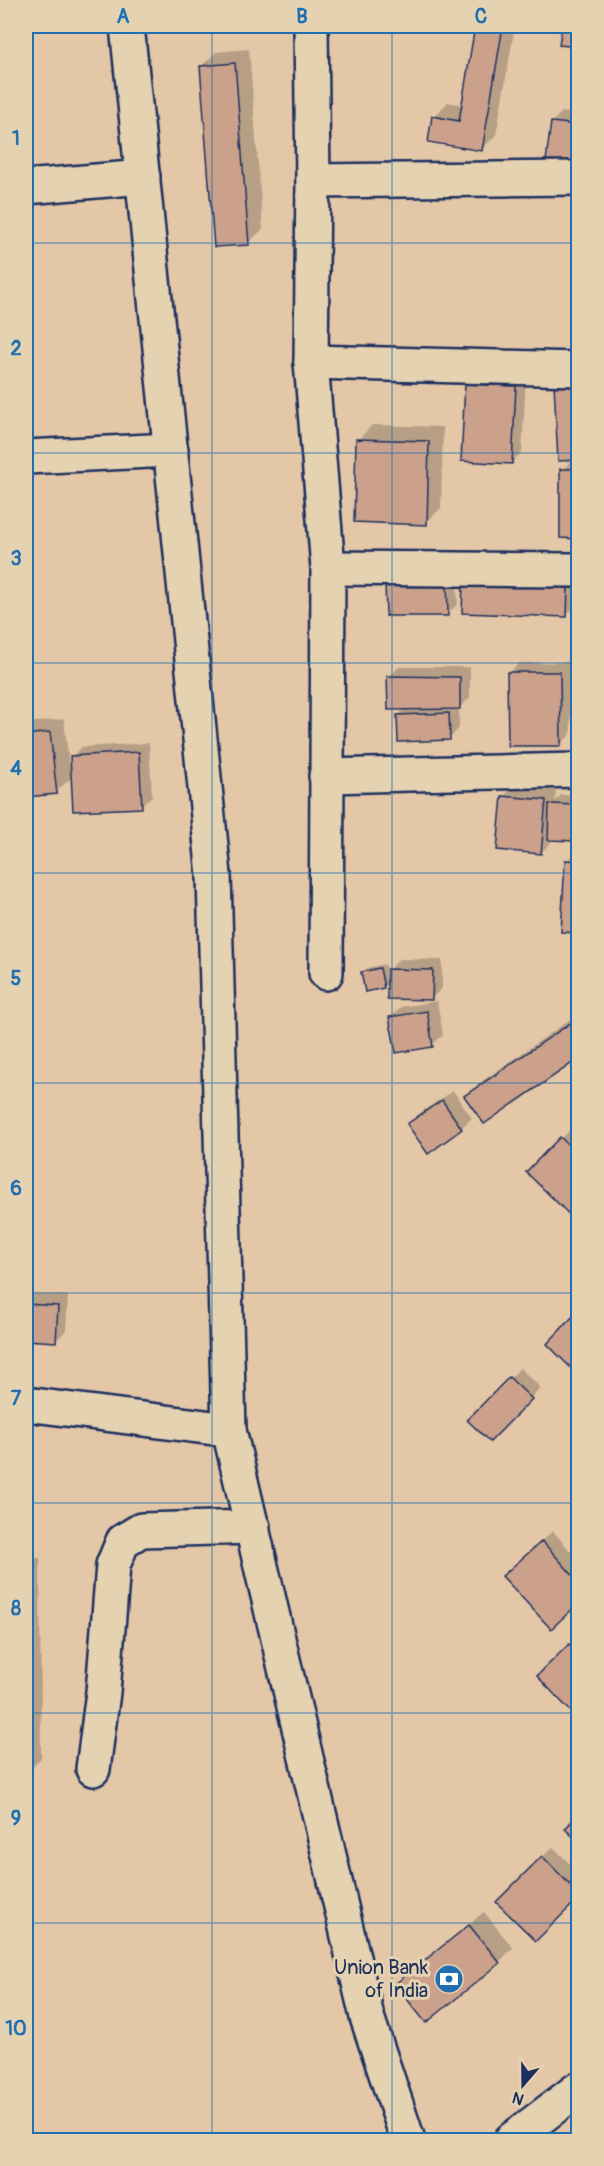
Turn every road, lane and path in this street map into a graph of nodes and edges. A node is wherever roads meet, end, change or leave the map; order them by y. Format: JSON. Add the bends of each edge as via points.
{"nodes":[{"id":1,"x":127,"y":26,"type":"edge"},
{"id":2,"x":311,"y":26,"type":"edge"},
{"id":3,"x":143,"y":177,"type":"junction"},
{"id":4,"x":579,"y":178,"type":"edge"},
{"id":5,"x":313,"y":180,"type":"junction"},
{"id":6,"x":26,"y":187,"type":"edge"},
{"id":7,"x":311,"y":362,"type":"junction"},
{"id":8,"x":579,"y":369,"type":"edge"},
{"id":9,"x":171,"y":450,"type":"junction"},
{"id":10,"x":26,"y":457,"type":"edge"},
{"id":11,"x":328,"y":568,"type":"junction"},
{"id":12,"x":579,"y":570,"type":"edge"},
{"id":13,"x":579,"y":770,"type":"edge"},
{"id":14,"x":326,"y":776,"type":"junction"},
{"id":15,"x":326,"y":973,"type":"dead end"},
{"id":16,"x":26,"y":1404,"type":"edge"},
{"id":17,"x":229,"y":1430,"type":"junction"},
{"id":18,"x":252,"y":1527,"type":"junction"},
{"id":19,"x":93,"y":1769,"type":"dead end"},
{"id":20,"x":579,"y":2089,"type":"edge"},
{"id":21,"x":408,"y":2140,"type":"edge"},
{"id":22,"x":511,"y":2140,"type":"edge"}],
"edges":[{"from":1,"to":3,"type":"street"},
{"from":2,"to":5,"type":"street"},
{"from":3,"to":6,"type":"street"},
{"from":3,"to":9,"type":"street"},
{"from":4,"to":5,"type":"street"},
{"from":5,"to":7,"type":"street"},
{"from":7,"to":8,"type":"street"},
{"from":7,"to":11,"type":"street"},
{"from":9,"to":10,"type":"street"},
{"from":9,"to":17,"type":"street","via":[[214,875]]},
{"from":11,"to":12,"type":"street"},
{"from":11,"to":14,"type":"street"},
{"from":13,"to":14,"type":"street"},
{"from":14,"to":15,"type":"street"},
{"from":16,"to":17,"type":"street"},
{"from":17,"to":18,"type":"street"},
{"from":18,"to":19,"type":"street","via":[[141,1530],[123,1541],[113,1565]]},
{"from":18,"to":21,"type":"street","via":[[367,2017]]},
{"from":20,"to":22,"type":"street"}]}
